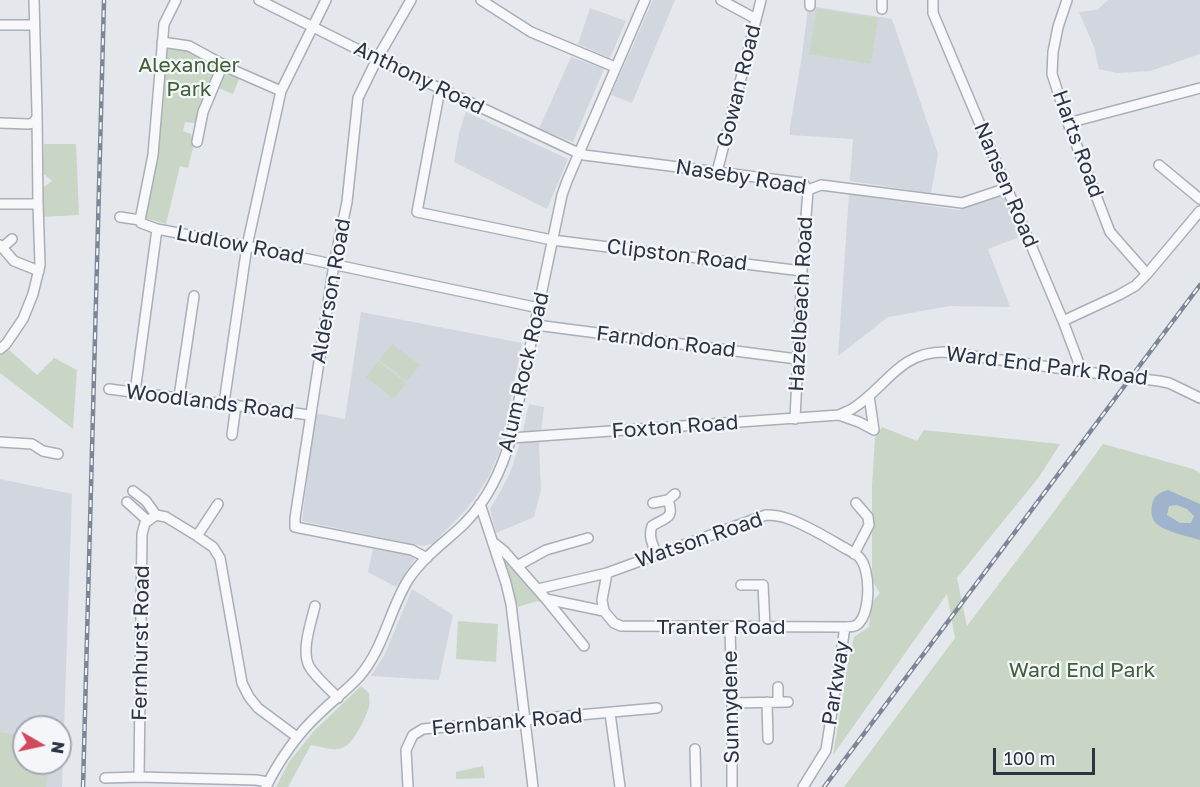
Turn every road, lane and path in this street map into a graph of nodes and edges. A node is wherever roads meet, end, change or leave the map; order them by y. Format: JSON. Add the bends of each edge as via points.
{"nodes":[{"id":1,"x":34,"y":0,"type":"edge"},
{"id":2,"x":176,"y":0,"type":"edge"},
{"id":3,"x":259,"y":0,"type":"edge"},
{"id":4,"x":326,"y":0,"type":"edge"},
{"id":5,"x":411,"y":0,"type":"edge"},
{"id":6,"x":481,"y":0,"type":"edge"},
{"id":7,"x":645,"y":0,"type":"edge"},
{"id":8,"x":722,"y":0,"type":"edge"},
{"id":9,"x":761,"y":0,"type":"edge"},
{"id":10,"x":933,"y":0,"type":"edge"},
{"id":11,"x":1067,"y":0,"type":"edge"},
{"id":12,"x":756,"y":19,"type":"junction"},
{"id":13,"x":0,"y":25,"type":"edge"},
{"id":14,"x":34,"y":25,"type":"junction"},
{"id":15,"x":312,"y":27,"type":"junction"},
{"id":16,"x":162,"y":42,"type":"junction"},
{"id":17,"x":377,"y":59,"type":"junction"},
{"id":18,"x":223,"y":64,"type":"junction"},
{"id":19,"x":615,"y":67,"type":"junction"},
{"id":20,"x":1200,"y":88,"type":"edge"},
{"id":21,"x":440,"y":89,"type":"junction"},
{"id":22,"x":281,"y":91,"type":"junction"},
{"id":23,"x":36,"y":119,"type":"junction"},
{"id":24,"x":0,"y":123,"type":"edge"},
{"id":25,"x":1068,"y":123,"type":"junction"},
{"id":26,"x":188,"y":126,"type":"dead end"},
{"id":27,"x":199,"y":129,"type":"junction"},
{"id":28,"x":197,"y":142,"type":"dead end"},
{"id":29,"x":579,"y":153,"type":"junction"},
{"id":30,"x":1160,"y":165,"type":"dead end"},
{"id":31,"x":717,"y":172,"type":"junction"},
{"id":32,"x":1007,"y":188,"type":"junction"},
{"id":33,"x":808,"y":190,"type":"junction"},
{"id":34,"x":1200,"y":199,"type":"edge"},
{"id":35,"x":0,"y":204,"type":"edge"},
{"id":36,"x":38,"y":204,"type":"junction"},
{"id":37,"x":1200,"y":211,"type":"edge"},
{"id":38,"x":120,"y":217,"type":"dead end"},
{"id":39,"x":140,"y":220,"type":"junction"},
{"id":40,"x":157,"y":229,"type":"junction"},
{"id":41,"x":12,"y":239,"type":"dead end"},
{"id":42,"x":552,"y":240,"type":"junction"},
{"id":43,"x":247,"y":246,"type":"junction"},
{"id":44,"x":1,"y":247,"type":"edge"},
{"id":45,"x":334,"y":264,"type":"junction"},
{"id":46,"x":39,"y":271,"type":"junction"},
{"id":47,"x":802,"y":271,"type":"junction"},
{"id":48,"x":1147,"y":274,"type":"junction"},
{"id":49,"x":194,"y":296,"type":"dead end"},
{"id":50,"x":539,"y":308,"type":"junction"},
{"id":51,"x":1062,"y":321,"type":"junction"},
{"id":52,"x":536,"y":325,"type":"junction"},
{"id":53,"x":0,"y":349,"type":"edge"},
{"id":54,"x":797,"y":359,"type":"junction"},
{"id":55,"x":1078,"y":371,"type":"junction"},
{"id":56,"x":109,"y":389,"type":"dead end"},
{"id":57,"x":135,"y":392,"type":"junction"},
{"id":58,"x":868,"y":396,"type":"junction"},
{"id":59,"x":178,"y":397,"type":"junction"},
{"id":60,"x":1200,"y":398,"type":"edge"},
{"id":61,"x":224,"y":403,"type":"junction"},
{"id":62,"x":236,"y":405,"type":"junction"},
{"id":63,"x":310,"y":415,"type":"junction"},
{"id":64,"x":839,"y":415,"type":"junction"},
{"id":65,"x":795,"y":419,"type":"junction"},
{"id":66,"x":35,"y":433,"type":"dead end"},
{"id":67,"x":232,"y":435,"type":"dead end"},
{"id":68,"x":511,"y":438,"type":"junction"},
{"id":69,"x":0,"y":442,"type":"edge"},
{"id":70,"x":32,"y":444,"type":"junction"},
{"id":71,"x":58,"y":454,"type":"dead end"},
{"id":72,"x":133,"y":491,"type":"dead end"},
{"id":73,"x":126,"y":502,"type":"dead end"},
{"id":74,"x":653,"y":503,"type":"dead end"},
{"id":75,"x":856,"y":503,"type":"dead end"},
{"id":76,"x":218,"y":504,"type":"dead end"},
{"id":77,"x":480,"y":504,"type":"junction"},
{"id":78,"x":152,"y":518,"type":"junction"},
{"id":79,"x":197,"y":536,"type":"junction"},
{"id":80,"x":588,"y":538,"type":"dead end"},
{"id":81,"x":494,"y":543,"type":"junction"},
{"id":82,"x":854,"y":554,"type":"junction"},
{"id":83,"x":657,"y":555,"type":"junction"},
{"id":84,"x":427,"y":558,"type":"junction"},
{"id":85,"x":517,"y":566,"type":"junction"},
{"id":86,"x":607,"y":573,"type":"junction"},
{"id":87,"x":741,"y":585,"type":"dead end"},
{"id":88,"x":538,"y":589,"type":"junction"},
{"id":89,"x":546,"y":599,"type":"junction"},
{"id":90,"x":315,"y":606,"type":"dead end"},
{"id":91,"x":604,"y":611,"type":"junction"},
{"id":92,"x":765,"y":626,"type":"junction"},
{"id":93,"x":845,"y":627,"type":"junction"},
{"id":94,"x":730,"y":628,"type":"junction"},
{"id":95,"x":584,"y":646,"type":"dead end"},
{"id":96,"x":778,"y":687,"type":"dead end"},
{"id":97,"x":338,"y":698,"type":"junction"},
{"id":98,"x":766,"y":702,"type":"junction"},
{"id":99,"x":778,"y":702,"type":"junction"},
{"id":100,"x":788,"y":702,"type":"dead end"},
{"id":101,"x":732,"y":703,"type":"junction"},
{"id":102,"x":657,"y":708,"type":"dead end"},
{"id":103,"x":610,"y":712,"type":"junction"},
{"id":104,"x":525,"y":721,"type":"junction"},
{"id":105,"x":297,"y":737,"type":"junction"},
{"id":106,"x":768,"y":739,"type":"dead end"},
{"id":107,"x":695,"y":749,"type":"dead end"},
{"id":108,"x":139,"y":777,"type":"junction"},
{"id":109,"x":105,"y":778,"type":"dead end"},
{"id":110,"x":267,"y":784,"type":"edge"},
{"id":111,"x":408,"y":787,"type":"edge"},
{"id":112,"x":533,"y":787,"type":"edge"},
{"id":113,"x":621,"y":787,"type":"edge"},
{"id":114,"x":696,"y":787,"type":"edge"},
{"id":115,"x":732,"y":787,"type":"edge"},
{"id":116,"x":803,"y":787,"type":"edge"}],
"edges":[{"from":1,"to":14,"type":"street"},
{"from":2,"to":16,"type":"street","via":[[164,24]]},
{"from":3,"to":15,"type":"street","name":"Anthony Road"},
{"from":4,"to":15,"type":"street"},
{"from":5,"to":17,"type":"street","name":"Alderson Road"},
{"from":6,"to":19,"type":"street","via":[[531,32]]},
{"from":7,"to":19,"type":"street","name":"Alum Rock Road"},
{"from":8,"to":12,"type":"street"},
{"from":9,"to":12,"type":"street","name":"Gowan Road"},
{"from":10,"to":32,"type":"street","name":"Nansen Road","via":[[933,13]]},
{"from":11,"to":25,"type":"street","name":"Harts Road","via":[[1052,63]]},
{"from":12,"to":31,"type":"street","name":"Gowan Road"},
{"from":13,"to":14,"type":"street"},
{"from":14,"to":23,"type":"street"},
{"from":15,"to":17,"type":"street","name":"Anthony Road"},
{"from":15,"to":22,"type":"street"},
{"from":16,"to":18,"type":"street","via":[[189,46]]},
{"from":16,"to":39,"type":"street","via":[[153,155]]},
{"from":17,"to":21,"type":"street","name":"Anthony Road"},
{"from":17,"to":45,"type":"street","name":"Alderson Road","via":[[358,99],[347,202]]},
{"from":18,"to":22,"type":"street"},
{"from":18,"to":27,"type":"street"},
{"from":19,"to":29,"type":"street","name":"Alum Rock Road"},
{"from":20,"to":25,"type":"street"},
{"from":21,"to":29,"type":"street","name":"Anthony Road"},
{"from":21,"to":42,"type":"street","name":"Clipston Road","via":[[417,212]]},
{"from":22,"to":43,"type":"street"},
{"from":23,"to":24,"type":"street","via":[[29,124]]},
{"from":23,"to":36,"type":"street"},
{"from":25,"to":48,"type":"street","name":"Harts Road","via":[[1110,232]]},
{"from":26,"to":27,"type":"street"},
{"from":27,"to":28,"type":"street"},
{"from":29,"to":31,"type":"street","name":"Naseby Road"},
{"from":29,"to":42,"type":"street","name":"Alum Rock Road","via":[[562,195]]},
{"from":30,"to":34,"type":"street"},
{"from":31,"to":33,"type":"street","name":"Naseby Road","via":[[803,183]]},
{"from":32,"to":33,"type":"street","name":"Naseby Road","via":[[962,203],[821,186]]},
{"from":32,"to":51,"type":"street","name":"Nansen Road"},
{"from":33,"to":47,"type":"street","name":"Hazelbeach Road"},
{"from":35,"to":36,"type":"street"},
{"from":36,"to":46,"type":"street"},
{"from":37,"to":48,"type":"street"},
{"from":38,"to":39,"type":"street","name":"Ludlow Road"},
{"from":39,"to":40,"type":"street","name":"Ludlow Road"},
{"from":40,"to":43,"type":"street","name":"Ludlow Road"},
{"from":40,"to":57,"type":"street"},
{"from":41,"to":44,"type":"street"},
{"from":42,"to":47,"type":"street","name":"Clipston Road"},
{"from":42,"to":50,"type":"street","name":"Alum Rock Road"},
{"from":43,"to":45,"type":"street","name":"Ludlow Road"},
{"from":43,"to":61,"type":"street"},
{"from":44,"to":46,"type":"street","via":[[14,261]]},
{"from":45,"to":50,"type":"street","name":"Ludlow Road"},
{"from":45,"to":63,"type":"street","name":"Alderson Road"},
{"from":46,"to":53,"type":"street","via":[[23,319]]},
{"from":47,"to":54,"type":"street","name":"Hazelbeach Road"},
{"from":48,"to":51,"type":"street","via":[[1127,291]]},
{"from":49,"to":59,"type":"street"},
{"from":50,"to":52,"type":"street","name":"Alum Rock Road"},
{"from":51,"to":55,"type":"street","name":"Nansen Road","via":[[1078,361]]},
{"from":52,"to":54,"type":"street","name":"Farndon Road"},
{"from":52,"to":68,"type":"street","name":"Alum Rock Road"},
{"from":54,"to":65,"type":"street","name":"Hazelbeach Road"},
{"from":55,"to":58,"type":"street","name":"Ward End Park Road","via":[[935,352],[899,367]]},
{"from":55,"to":60,"type":"street","name":"Ward End Park Road","via":[[1169,383]]},
{"from":56,"to":57,"type":"street","name":"Woodlands Road"},
{"from":57,"to":59,"type":"street","name":"Woodlands Road"},
{"from":58,"to":64,"type":"street","name":"Ward End Park Road"},
{"from":58,"to":64,"type":"street","via":[[874,430]]},
{"from":59,"to":61,"type":"street","name":"Woodlands Road"},
{"from":61,"to":62,"type":"street","name":"Woodlands Road"},
{"from":62,"to":63,"type":"street","name":"Woodlands Road"},
{"from":62,"to":67,"type":"street"},
{"from":63,"to":84,"type":"street","name":"Alderson Road","via":[[295,527],[412,550]]},
{"from":64,"to":65,"type":"street","name":"Foxton Road"},
{"from":65,"to":68,"type":"street","name":"Foxton Road"},
{"from":66,"to":70,"type":"street"},
{"from":68,"to":77,"type":"street","name":"Alum Rock Road","via":[[493,487]]},
{"from":69,"to":70,"type":"street"},
{"from":70,"to":71,"type":"street"},
{"from":72,"to":78,"type":"street","via":[[146,501]]},
{"from":73,"to":78,"type":"street"},
{"from":74,"to":83,"type":"street","via":[[671,497],[671,514],[652,526],[650,532]]},
{"from":75,"to":82,"type":"street","via":[[868,517],[869,525]]},
{"from":76,"to":79,"type":"street"},
{"from":77,"to":81,"type":"street"},
{"from":77,"to":84,"type":"street","name":"Alum Rock Road"},
{"from":78,"to":79,"type":"street","via":[[166,517]]},
{"from":78,"to":108,"type":"street","name":"Fernhurst Road","via":[[142,534]]},
{"from":79,"to":105,"type":"street","via":[[213,547],[220,558],[242,683],[258,708]]},
{"from":80,"to":85,"type":"street","via":[[546,550]]},
{"from":81,"to":85,"type":"street"},
{"from":81,"to":104,"type":"street","via":[[511,604]]},
{"from":82,"to":83,"type":"street","name":"Watson Road","via":[[790,519],[766,515]]},
{"from":82,"to":93,"type":"street","name":"Parkway","via":[[864,566],[868,593],[859,623]]},
{"from":83,"to":86,"type":"street","name":"Watson Road"},
{"from":84,"to":97,"type":"street","name":"Alum Rock Road","via":[[397,600],[368,667]]},
{"from":85,"to":88,"type":"street"},
{"from":86,"to":88,"type":"street","name":"Watson Road"},
{"from":86,"to":91,"type":"street"},
{"from":87,"to":92,"type":"street","via":[[763,585]]},
{"from":88,"to":89,"type":"street"},
{"from":89,"to":91,"type":"street","name":"Tranter Road"},
{"from":89,"to":95,"type":"street"},
{"from":90,"to":97,"type":"street","via":[[306,654],[308,664]]},
{"from":91,"to":94,"type":"street","name":"Tranter Road","via":[[621,626]]},
{"from":92,"to":93,"type":"street","name":"Tranter Road"},
{"from":92,"to":94,"type":"street","name":"Tranter Road"},
{"from":93,"to":116,"type":"street","name":"Parkway","via":[[826,750]]},
{"from":94,"to":101,"type":"street","name":"Sunnydene"},
{"from":96,"to":99,"type":"street"},
{"from":97,"to":105,"type":"street","name":"Alum Rock Road"},
{"from":98,"to":99,"type":"street"},
{"from":98,"to":101,"type":"street"},
{"from":98,"to":106,"type":"street"},
{"from":99,"to":100,"type":"street"},
{"from":101,"to":115,"type":"street","name":"Sunnydene"},
{"from":102,"to":103,"type":"street","name":"Fernbank Road"},
{"from":103,"to":104,"type":"street","name":"Fernbank Road"},
{"from":103,"to":113,"type":"street"},
{"from":104,"to":111,"type":"street","name":"Fernbank Road","via":[[423,729],[412,735],[405,750]]},
{"from":104,"to":112,"type":"street"},
{"from":105,"to":110,"type":"street","name":"Alum Rock Road"},
{"from":107,"to":114,"type":"street"},
{"from":108,"to":109,"type":"street"},
{"from":108,"to":110,"type":"street","via":[[256,780]]}]}
